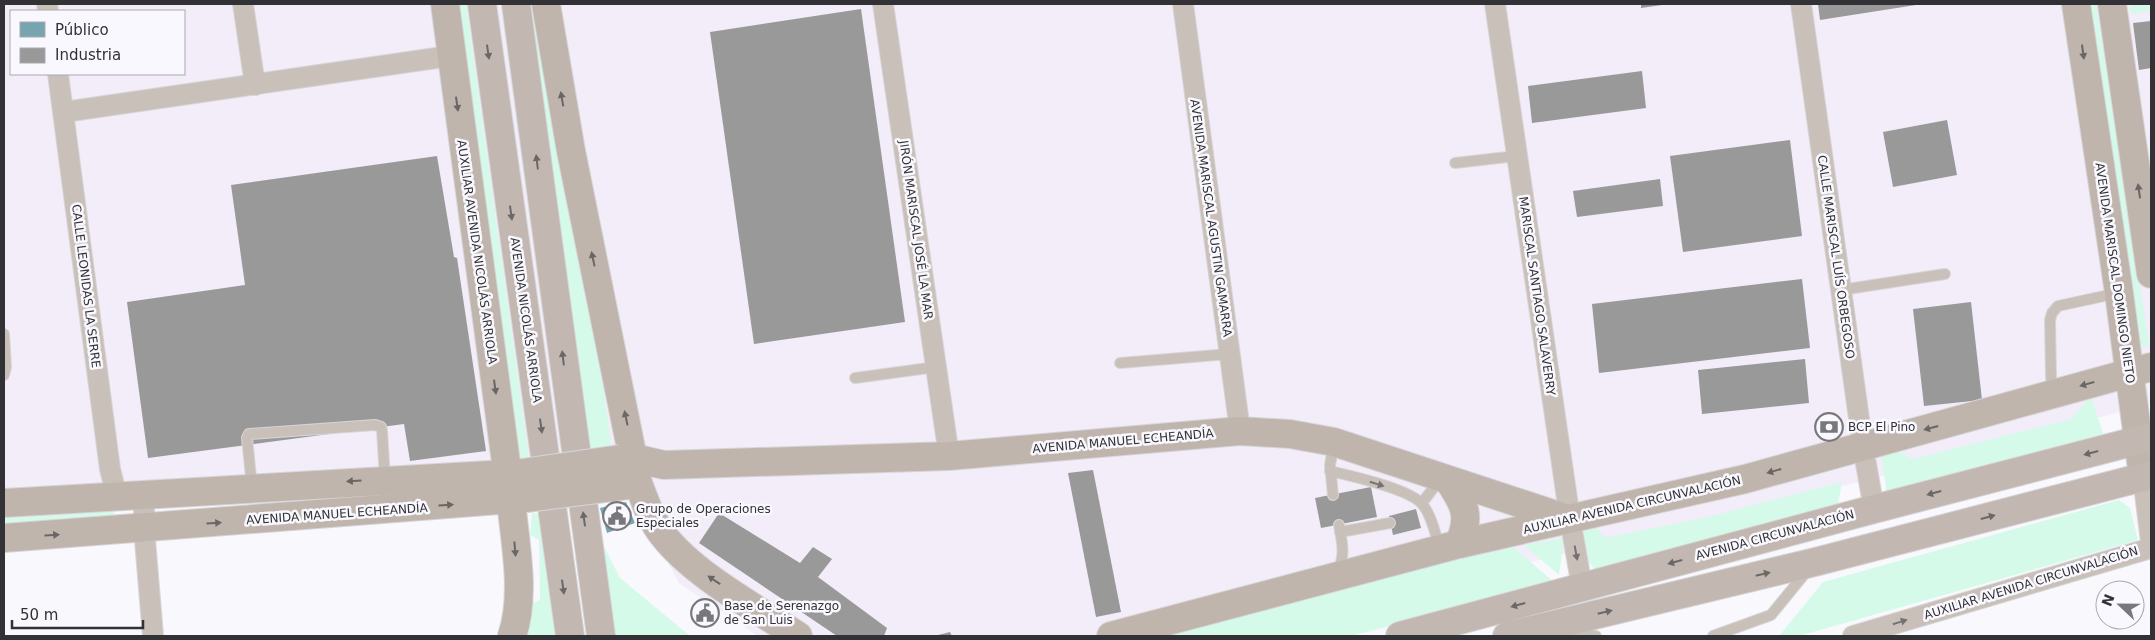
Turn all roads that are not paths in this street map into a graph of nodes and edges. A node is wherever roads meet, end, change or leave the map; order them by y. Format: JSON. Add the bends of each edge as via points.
{"nodes":[{"id":1,"x":243,"y":4,"type":"edge"},
{"id":2,"x":445,"y":4,"type":"edge"},
{"id":3,"x":482,"y":4,"type":"edge"},
{"id":4,"x":516,"y":4,"type":"edge"},
{"id":5,"x":546,"y":4,"type":"edge"},
{"id":6,"x":883,"y":4,"type":"edge"},
{"id":7,"x":1183,"y":4,"type":"edge"},
{"id":8,"x":1495,"y":4,"type":"edge"},
{"id":9,"x":1801,"y":4,"type":"edge"},
{"id":10,"x":2076,"y":4,"type":"edge"},
{"id":11,"x":2112,"y":4,"type":"edge"},
{"id":12,"x":450,"y":56,"type":"junction"},
{"id":13,"x":58,"y":75,"type":"edge"},
{"id":14,"x":255,"y":84,"type":"junction"},
{"id":15,"x":64,"y":112,"type":"junction"},
{"id":16,"x":1516,"y":156,"type":"junction"},
{"id":17,"x":1456,"y":163,"type":"dead end"},
{"id":18,"x":1945,"y":274,"type":"dead end"},
{"id":19,"x":2151,"y":274,"type":"edge"},
{"id":20,"x":1841,"y":290,"type":"junction"},
{"id":21,"x":2119,"y":293,"type":"junction"},
{"id":22,"x":4,"y":334,"type":"edge"},
{"id":23,"x":1229,"y":354,"type":"junction"},
{"id":24,"x":1120,"y":363,"type":"dead end"},
{"id":25,"x":936,"y":367,"type":"junction"},
{"id":26,"x":2140,"y":370,"type":"edge"},
{"id":27,"x":4,"y":375,"type":"edge"},
{"id":28,"x":855,"y":378,"type":"dead end"},
{"id":29,"x":2054,"y":394,"type":"junction"},
{"id":30,"x":1240,"y":431,"type":"junction"},
{"id":31,"x":2145,"y":439,"type":"edge"},
{"id":32,"x":1334,"y":442,"type":"junction"},
{"id":33,"x":1863,"y":447,"type":"junction"},
{"id":34,"x":949,"y":456,"type":"junction"},
{"id":35,"x":630,"y":471,"type":"junction"},
{"id":36,"x":1330,"y":471,"type":"junction"},
{"id":37,"x":2147,"y":476,"type":"edge"},
{"id":38,"x":1445,"y":479,"type":"junction"},
{"id":39,"x":385,"y":480,"type":"junction"},
{"id":40,"x":516,"y":486,"type":"junction"},
{"id":41,"x":252,"y":487,"type":"junction"},
{"id":42,"x":1333,"y":494,"type":"dead end"},
{"id":43,"x":144,"y":496,"type":"junction"},
{"id":44,"x":117,"y":497,"type":"junction"},
{"id":45,"x":4,"y":503,"type":"edge"},
{"id":46,"x":1422,"y":503,"type":"junction"},
{"id":47,"x":1874,"y":509,"type":"junction"},
{"id":48,"x":1570,"y":519,"type":"junction"},
{"id":49,"x":1390,"y":523,"type":"dead end"},
{"id":50,"x":144,"y":528,"type":"junction"},
{"id":51,"x":4,"y":538,"type":"edge"},
{"id":52,"x":2151,"y":542,"type":"edge"},
{"id":53,"x":1449,"y":547,"type":"junction"},
{"id":54,"x":2151,"y":548,"type":"edge"},
{"id":55,"x":1815,"y":562,"type":"junction"},
{"id":56,"x":1333,"y":578,"type":"junction"},
{"id":57,"x":1582,"y":587,"type":"junction"},
{"id":58,"x":1550,"y":625,"type":"junction"},
{"id":59,"x":153,"y":636,"type":"edge"},
{"id":60,"x":512,"y":636,"type":"edge"},
{"id":61,"x":570,"y":636,"type":"edge"},
{"id":62,"x":601,"y":636,"type":"edge"},
{"id":63,"x":798,"y":636,"type":"edge"},
{"id":64,"x":1111,"y":636,"type":"edge"},
{"id":65,"x":1400,"y":636,"type":"edge"},
{"id":66,"x":1507,"y":636,"type":"edge"},
{"id":67,"x":1596,"y":636,"type":"edge"},
{"id":68,"x":1713,"y":636,"type":"edge"},
{"id":69,"x":1853,"y":636,"type":"edge"}],
"edges":[{"from":1,"to":14,"type":"street"},
{"from":2,"to":12,"type":"street","name":"AUXILIAR AVENIDA NICOLÁS ARRIOLA"},
{"from":3,"to":61,"type":"main road","name":"AVENIDA NICOLÁS ARRIOLA","one_way":true},
{"from":62,"to":4,"type":"main road","one_way":true},
{"from":35,"to":5,"type":"street","one_way":true},
{"from":6,"to":25,"type":"street","name":"JIRÓN MARISCAL JOSÉ LA MAR"},
{"from":7,"to":23,"type":"street","name":"AVENIDA MARISCAL AGUSTIN GAMARRA"},
{"from":8,"to":16,"type":"street","name":"MARISCAL SANTIAGO SALAVERRY"},
{"from":9,"to":20,"type":"street","name":"CALLE MARISCAL LUÍS ORBEGOSO"},
{"from":10,"to":21,"type":"street","name":"AVENIDA MARISCAL DOMINGO NIETO","one_way":true},
{"from":19,"to":11,"type":"street","one_way":true},
{"from":12,"to":14,"type":"street"},
{"from":12,"to":40,"type":"street","name":"AUXILIAR AVENIDA NICOLÁS ARRIOLA","one_way":true},
{"from":13,"to":15,"type":"street","name":"CALLE LEONIDAS LA SERRE"},
{"from":14,"to":15,"type":"street"},
{"from":15,"to":44,"type":"street","name":"CALLE LEONIDAS LA SERRE","via":[[110,469]]},
{"from":16,"to":17,"type":"lane"},
{"from":16,"to":48,"type":"street","name":"MARISCAL SANTIAGO SALAVERRY"},
{"from":18,"to":20,"type":"lane"},
{"from":20,"to":33,"type":"street","name":"CALLE MARISCAL LUÍS ORBEGOSO"},
{"from":21,"to":26,"type":"street","name":"AVENIDA MARISCAL DOMINGO NIETO"},
{"from":21,"to":29,"type":"lane","via":[[2058,306],[2052,313],[2051,377]]},
{"from":22,"to":27,"type":"lane"},
{"from":23,"to":24,"type":"lane"},
{"from":23,"to":30,"type":"street","name":"AVENIDA MARISCAL AGUSTIN GAMARRA"},
{"from":25,"to":28,"type":"lane"},
{"from":25,"to":34,"type":"street","name":"JIRÓN MARISCAL JOSÉ LA MAR"},
{"from":26,"to":29,"type":"street","name":"AUXILIAR AVENIDA CIRCUNVALACIÓN","one_way":true},
{"from":26,"to":31,"type":"street","name":"AVENIDA MARISCAL DOMINGO NIETO"},
{"from":29,"to":33,"type":"street","name":"AUXILIAR AVENIDA CIRCUNVALACIÓN","one_way":true},
{"from":30,"to":32,"type":"street","name":"AVENIDA MANUEL ECHEANDÍA","via":[[1290,434]]},
{"from":30,"to":34,"type":"street","name":"AVENIDA MANUEL ECHEANDÍA"},
{"from":31,"to":37,"type":"street","name":"AVENIDA MARISCAL DOMINGO NIETO"},
{"from":31,"to":47,"type":"main road","name":"AVENIDA CIRCUNVALACIÓN","one_way":true},
{"from":32,"to":36,"type":"lane"},
{"from":32,"to":38,"type":"street","name":"AVENIDA MANUEL ECHEANDÍA"},
{"from":33,"to":47,"type":"street","name":"CALLE MARISCAL LUÍS ORBEGOSO"},
{"from":33,"to":48,"type":"street","name":"AUXILIAR AVENIDA CIRCUNVALACIÓN","one_way":true,"via":[[1745,480]]},
{"from":34,"to":35,"type":"street","name":"AVENIDA MANUEL ECHEANDÍA","via":[[664,465]]},
{"from":35,"to":40,"type":"street","name":"AVENIDA MANUEL ECHEANDÍA","bridge":true},
{"from":63,"to":35,"type":"street","one_way":true,"via":[[692,565],[662,534]]},
{"from":36,"to":42,"type":"lane"},
{"from":36,"to":46,"type":"lane","one_way":true,"via":[[1399,491]]},
{"from":37,"to":52,"type":"street","name":"AVENIDA MARISCAL DOMINGO NIETO"},
{"from":55,"to":37,"type":"main road","one_way":true},
{"from":38,"to":46,"type":"lane"},
{"from":38,"to":48,"type":"street","name":"AVENIDA MANUEL ECHEANDÍA"},
{"from":38,"to":53,"type":"street","via":[[1464,504],[1466,527]]},
{"from":39,"to":40,"type":"street","name":"AVENIDA MANUEL ECHEANDÍA"},
{"from":39,"to":41,"type":"street","name":"AVENIDA MANUEL ECHEANDÍA","one_way":true},
{"from":39,"to":41,"type":"lane","via":[[382,430],[375,425],[249,434]]},
{"from":50,"to":40,"type":"street","name":"AVENIDA MANUEL ECHEANDÍA","one_way":true},
{"from":40,"to":60,"type":"street","one_way":true,"via":[[518,582],[517,614]]},
{"from":41,"to":43,"type":"street","name":"AVENIDA MANUEL ECHEANDÍA"},
{"from":43,"to":44,"type":"street","name":"AVENIDA MANUEL ECHEANDÍA"},
{"from":43,"to":50,"type":"street"},
{"from":44,"to":45,"type":"street","name":"AVENIDA MANUEL ECHEANDÍA"},
{"from":46,"to":53,"type":"lane","via":[[1424,516]]},
{"from":47,"to":57,"type":"main road","name":"AVENIDA CIRCUNVALACIÓN","one_way":true},
{"from":48,"to":53,"type":"street","name":"AUXILIAR AVENIDA CIRCUNVALACIÓN"},
{"from":48,"to":57,"type":"street","name":"MARISCAL SANTIAGO SALAVERRY","one_way":true},
{"from":49,"to":56,"type":"lane","via":[[1339,528],[1344,552]]},
{"from":51,"to":50,"type":"street","name":"AVENIDA MANUEL ECHEANDÍA","one_way":true},
{"from":50,"to":59,"type":"street"},
{"from":53,"to":56,"type":"street","name":"AUXILIAR AVENIDA CIRCUNVALACIÓN"},
{"from":69,"to":54,"type":"street","name":"AUXILIAR AVENIDA CIRCUNVALACIÓN","one_way":true},
{"from":58,"to":55,"type":"main road","one_way":true},
{"from":55,"to":68,"type":"lane","via":[[1771,615]]},
{"from":56,"to":64,"type":"street","name":"AUXILIAR AVENIDA CIRCUNVALACIÓN"},
{"from":57,"to":65,"type":"main road","name":"AVENIDA CIRCUNVALACIÓN","one_way":true},
{"from":58,"to":66,"type":"main road"},
{"from":58,"to":67,"type":"lane"}]}
